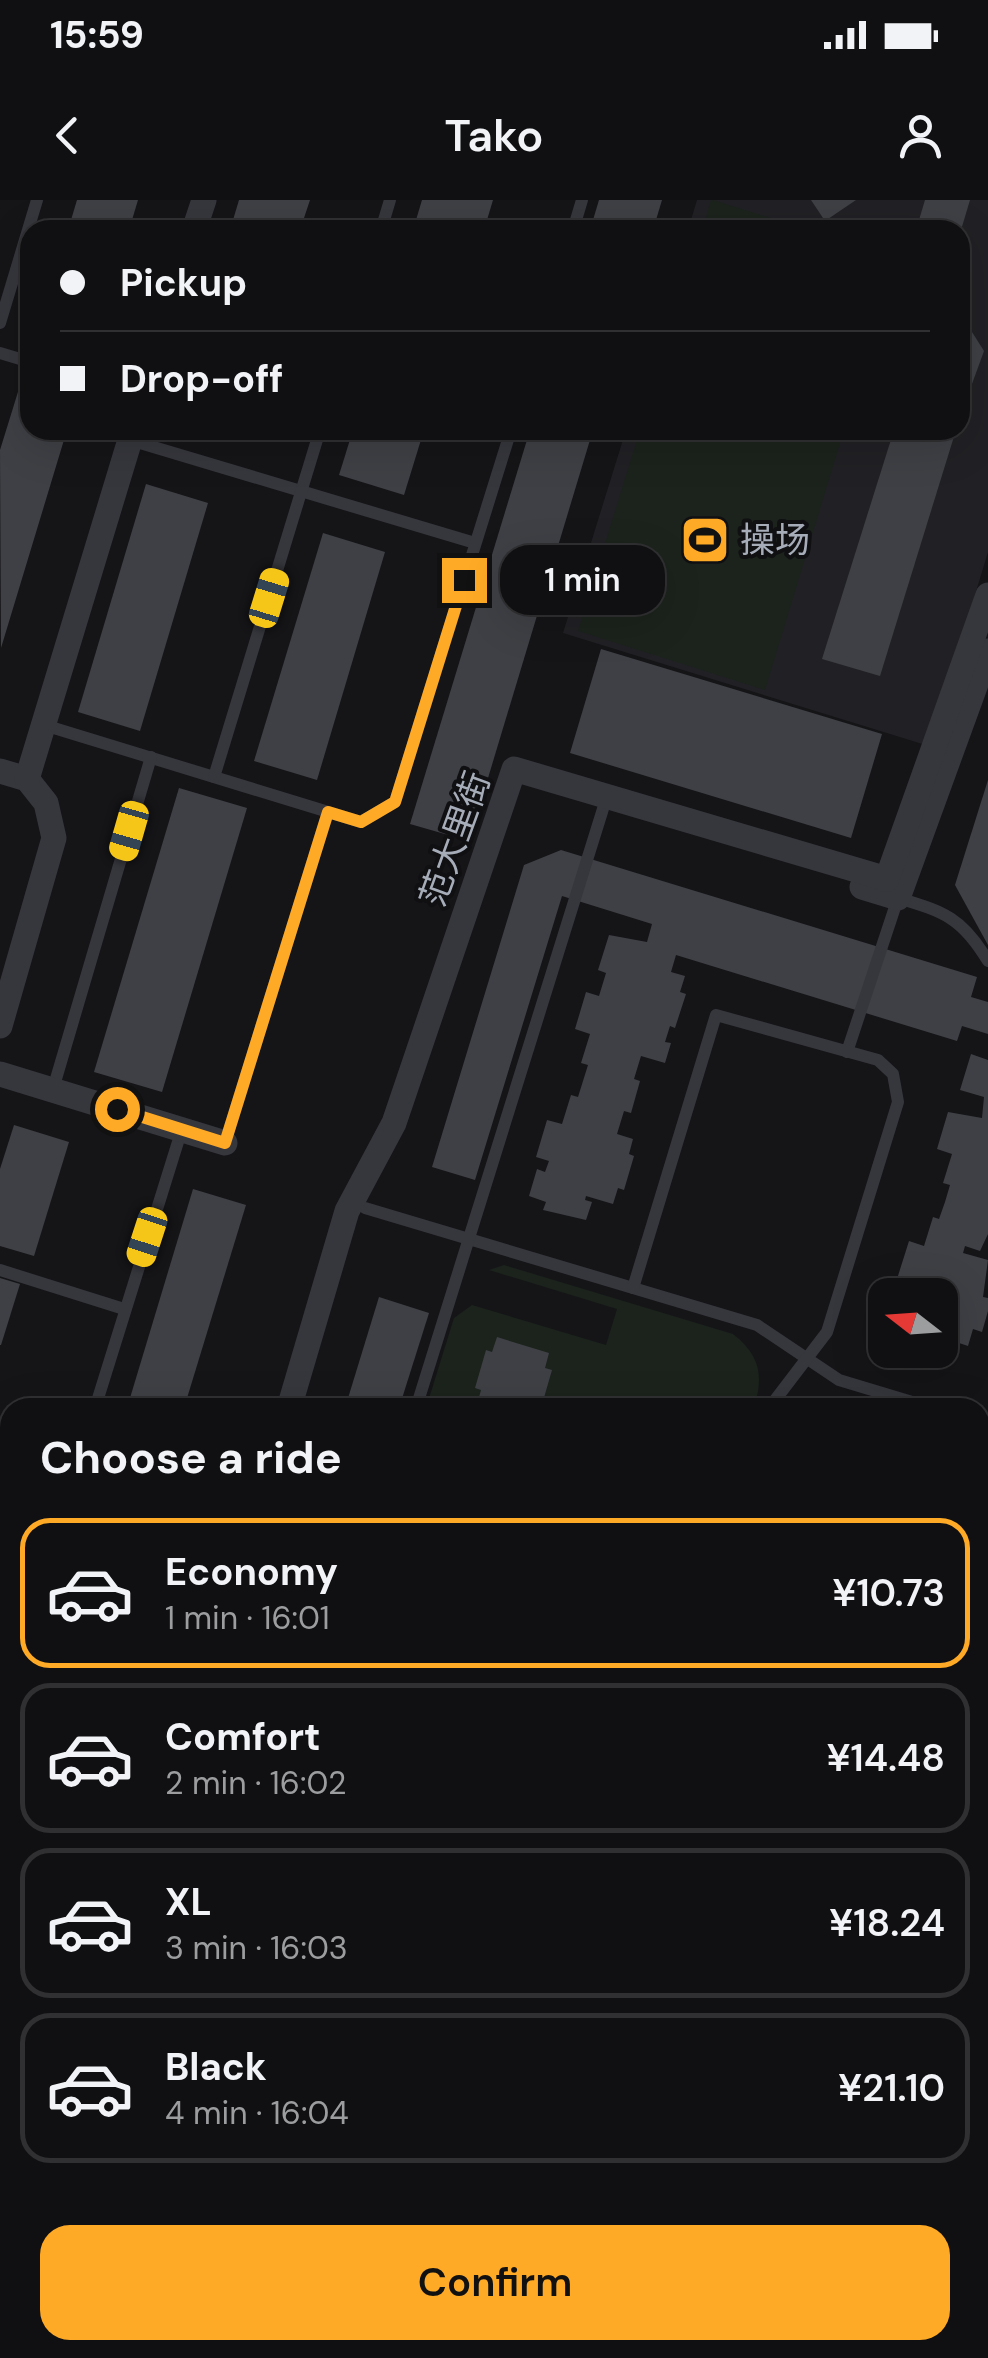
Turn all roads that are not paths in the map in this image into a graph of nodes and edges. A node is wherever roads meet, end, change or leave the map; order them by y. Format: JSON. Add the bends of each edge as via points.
{"nodes":[{"id":1,"x":20,"y":258,"type":"edge"},
{"id":2,"x":0,"y":323,"type":"edge"},
{"id":3,"x":130,"y":440,"type":"edge"},
{"id":4,"x":147,"y":440,"type":"edge"},
{"id":5,"x":317,"y":440,"type":"edge"},
{"id":6,"x":507,"y":440,"type":"edge"},
{"id":7,"x":302,"y":492,"type":"junction"},
{"id":8,"x":475,"y":543,"type":"junction"},
{"id":9,"x":988,"y":595,"type":"edge"},
{"id":10,"x":988,"y":651,"type":"edge"},
{"id":11,"x":44,"y":724,"type":"junction"},
{"id":12,"x":151,"y":758,"type":"junction"},
{"id":13,"x":0,"y":770,"type":"edge"},
{"id":14,"x":214,"y":777,"type":"junction"},
{"id":15,"x":27,"y":779,"type":"junction"},
{"id":16,"x":606,"y":796,"type":"junction"},
{"id":17,"x":328,"y":812,"type":"junction"},
{"id":18,"x":892,"y":888,"type":"junction"},
{"id":19,"x":988,"y":961,"type":"edge"},
{"id":20,"x":0,"y":1026,"type":"edge"},
{"id":21,"x":846,"y":1052,"type":"junction"},
{"id":22,"x":0,"y":1074,"type":"edge"},
{"id":23,"x":53,"y":1089,"type":"junction"},
{"id":24,"x":182,"y":1129,"type":"junction"},
{"id":25,"x":225,"y":1143,"type":"joint"},
{"id":26,"x":365,"y":1208,"type":"junction"},
{"id":27,"x":0,"y":1270,"type":"edge"},
{"id":28,"x":633,"y":1288,"type":"junction"},
{"id":29,"x":124,"y":1309,"type":"junction"},
{"id":30,"x":806,"y":1358,"type":"junction"},
{"id":31,"x":98,"y":1398,"type":"edge"},
{"id":32,"x":291,"y":1398,"type":"edge"},
{"id":33,"x":306,"y":1398,"type":"edge"},
{"id":34,"x":419,"y":1398,"type":"edge"},
{"id":35,"x":776,"y":1398,"type":"edge"},
{"id":36,"x":899,"y":1398,"type":"edge"}],
"edges":[{"from":1,"to":2,"type":"lane"},
{"from":3,"to":11,"type":"street"},
{"from":4,"to":7,"type":"lane"},
{"from":5,"to":7,"type":"lane"},
{"from":6,"to":8,"type":"lane"},
{"from":7,"to":8,"type":"lane"},
{"from":7,"to":14,"type":"lane"},
{"from":8,"to":17,"type":"lane","via":[[395,802],[361,822]]},
{"from":9,"to":18,"type":"street"},
{"from":10,"to":18,"type":"street"},
{"from":11,"to":12,"type":"lane"},
{"from":11,"to":15,"type":"street"},
{"from":12,"to":14,"type":"lane"},
{"from":12,"to":23,"type":"lane"},
{"from":13,"to":15,"type":"street"},
{"from":14,"to":17,"type":"lane"},
{"from":15,"to":20,"type":"street","via":[[46,803],[54,838]]},
{"from":16,"to":18,"type":"street","name":"范大里街"},
{"from":16,"to":32,"type":"street","name":"范大里街","via":[[514,769],[394,1122],[346,1212]]},
{"from":16,"to":34,"type":"lane"},
{"from":17,"to":25,"type":"lane"},
{"from":18,"to":19,"type":"lane","via":[[968,929]]},
{"from":18,"to":21,"type":"lane"},
{"from":18,"to":26,"type":"street","name":"范大里街","via":[[523,785],[406,1126]]},
{"from":21,"to":28,"type":"lane","via":[[716,1014]]},
{"from":21,"to":30,"type":"lane","via":[[878,1060],[893,1074],[898,1102],[827,1332]]},
{"from":22,"to":23,"type":"street"},
{"from":23,"to":24,"type":"street"},
{"from":24,"to":25,"type":"street"},
{"from":24,"to":29,"type":"lane"},
{"from":26,"to":28,"type":"lane"},
{"from":26,"to":33,"type":"street","name":"范大里街"},
{"from":27,"to":29,"type":"lane"},
{"from":28,"to":30,"type":"lane","via":[[757,1325]]},
{"from":29,"to":31,"type":"lane"},
{"from":30,"to":35,"type":"lane"},
{"from":30,"to":36,"type":"lane","via":[[839,1380]]}]}
